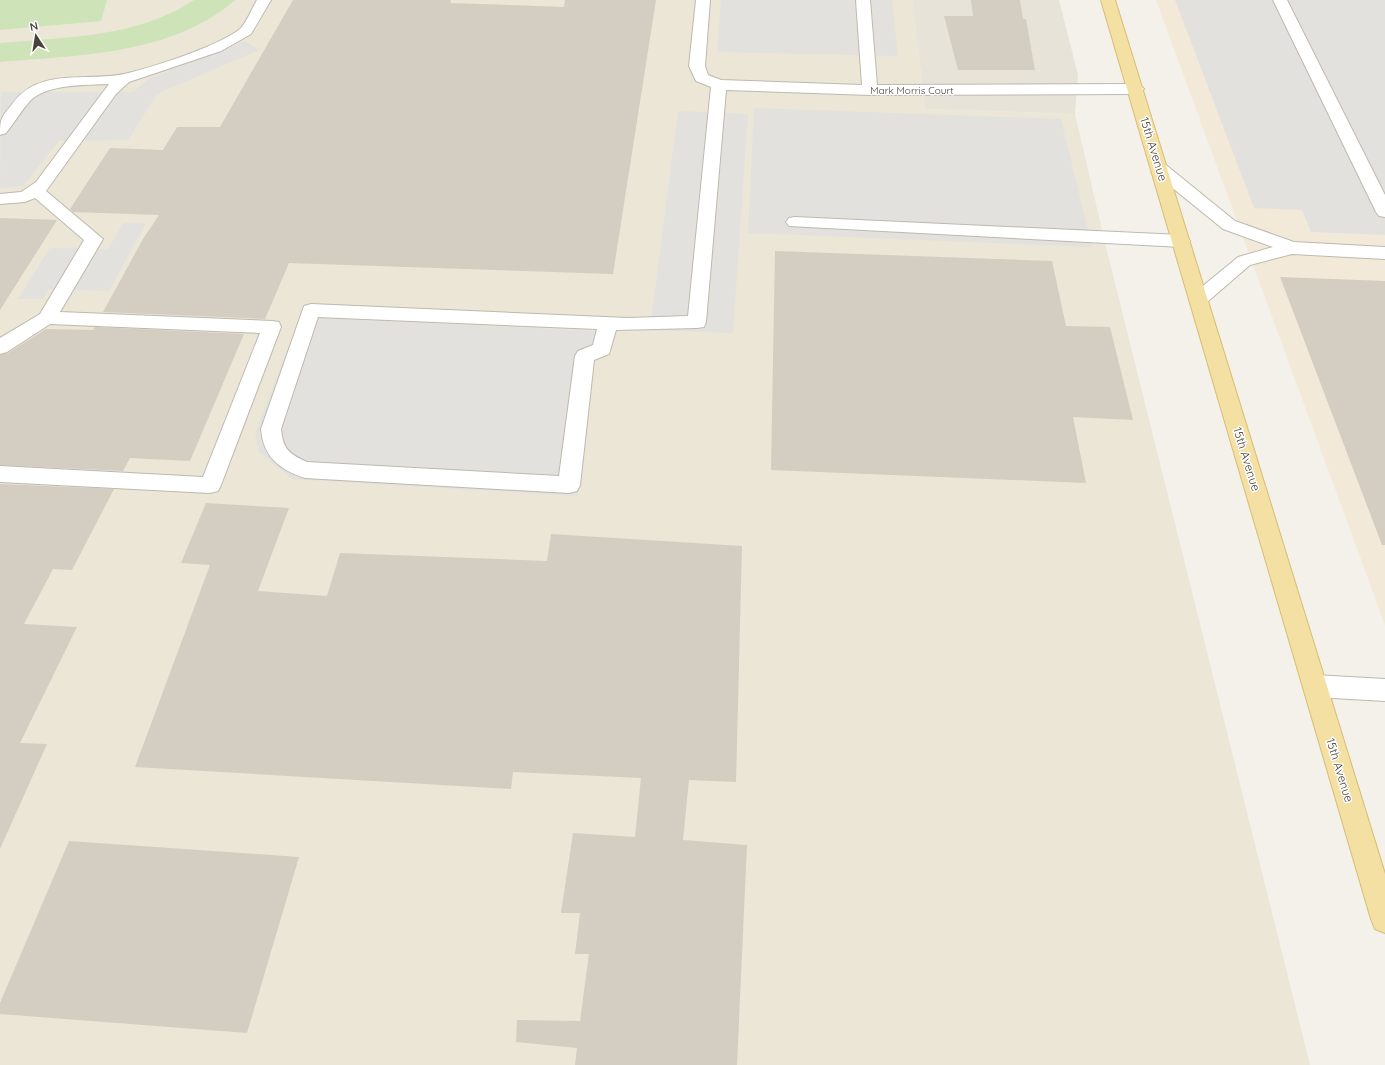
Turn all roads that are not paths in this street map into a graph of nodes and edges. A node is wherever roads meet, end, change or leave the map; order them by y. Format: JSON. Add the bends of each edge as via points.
{"nodes":[{"id":1,"x":264,"y":0,"type":"edge"},
{"id":2,"x":703,"y":0,"type":"edge"},
{"id":3,"x":863,"y":0,"type":"edge"},
{"id":4,"x":1108,"y":0,"type":"edge"},
{"id":5,"x":1280,"y":0,"type":"edge"},
{"id":6,"x":124,"y":79,"type":"junction"},
{"id":7,"x":719,"y":85,"type":"junction"},
{"id":8,"x":1136,"y":89,"type":"junction"},
{"id":9,"x":870,"y":90,"type":"junction"},
{"id":10,"x":0,"y":130,"type":"edge"},
{"id":11,"x":1160,"y":169,"type":"junction"},
{"id":12,"x":36,"y":191,"type":"junction"},
{"id":13,"x":0,"y":200,"type":"edge"},
{"id":14,"x":1385,"y":212,"type":"edge"},
{"id":15,"x":795,"y":222,"type":"dead end"},
{"id":16,"x":1181,"y":241,"type":"junction"},
{"id":17,"x":1292,"y":248,"type":"junction"},
{"id":18,"x":1385,"y":253,"type":"edge"},
{"id":19,"x":1198,"y":299,"type":"junction"},
{"id":20,"x":47,"y":318,"type":"junction"},
{"id":21,"x":608,"y":324,"type":"junction"},
{"id":22,"x":0,"y":347,"type":"edge"},
{"id":23,"x":0,"y":474,"type":"edge"},
{"id":24,"x":1315,"y":686,"type":"junction"},
{"id":25,"x":1385,"y":690,"type":"edge"},
{"id":26,"x":1385,"y":919,"type":"edge"}],
"edges":[{"from":1,"to":6,"type":"lane","via":[[246,31],[216,48]]},
{"from":2,"to":7,"type":"lane","name":"Mark Morris Court","via":[[697,66],[701,78]]},
{"from":3,"to":9,"type":"lane"},
{"from":4,"to":8,"type":"main road","name":"15th Avenue"},
{"from":5,"to":14,"type":"lane"},
{"from":6,"to":10,"type":"lane","via":[[79,81],[40,87],[25,96]]},
{"from":6,"to":12,"type":"lane","via":[[111,91]]},
{"from":7,"to":9,"type":"lane","name":"Mark Morris Court"},
{"from":7,"to":21,"type":"lane","via":[[697,322]]},
{"from":8,"to":9,"type":"lane","name":"Mark Morris Court"},
{"from":8,"to":11,"type":"main road","name":"15th Avenue"},
{"from":11,"to":16,"type":"main road","name":"15th Avenue"},
{"from":11,"to":17,"type":"lane","via":[[1229,225]]},
{"from":12,"to":13,"type":"lane","via":[[25,198]]},
{"from":12,"to":20,"type":"lane","via":[[94,239]]},
{"from":15,"to":16,"type":"lane"},
{"from":16,"to":19,"type":"main road","name":"15th Avenue"},
{"from":17,"to":18,"type":"lane"},
{"from":17,"to":19,"type":"lane","via":[[1244,261]]},
{"from":19,"to":24,"type":"main road","name":"15th Avenue"},
{"from":20,"to":22,"type":"lane"},
{"from":20,"to":23,"type":"lane","via":[[272,327],[210,485]]},
{"from":21,"to":21,"type":"lane","via":[[311,310],[271,430],[272,443],[278,454],[289,464],[304,470],[569,485],[585,356],[602,349]]},
{"from":24,"to":25,"type":"lane"},
{"from":24,"to":26,"type":"main road","name":"15th Avenue"}]}
